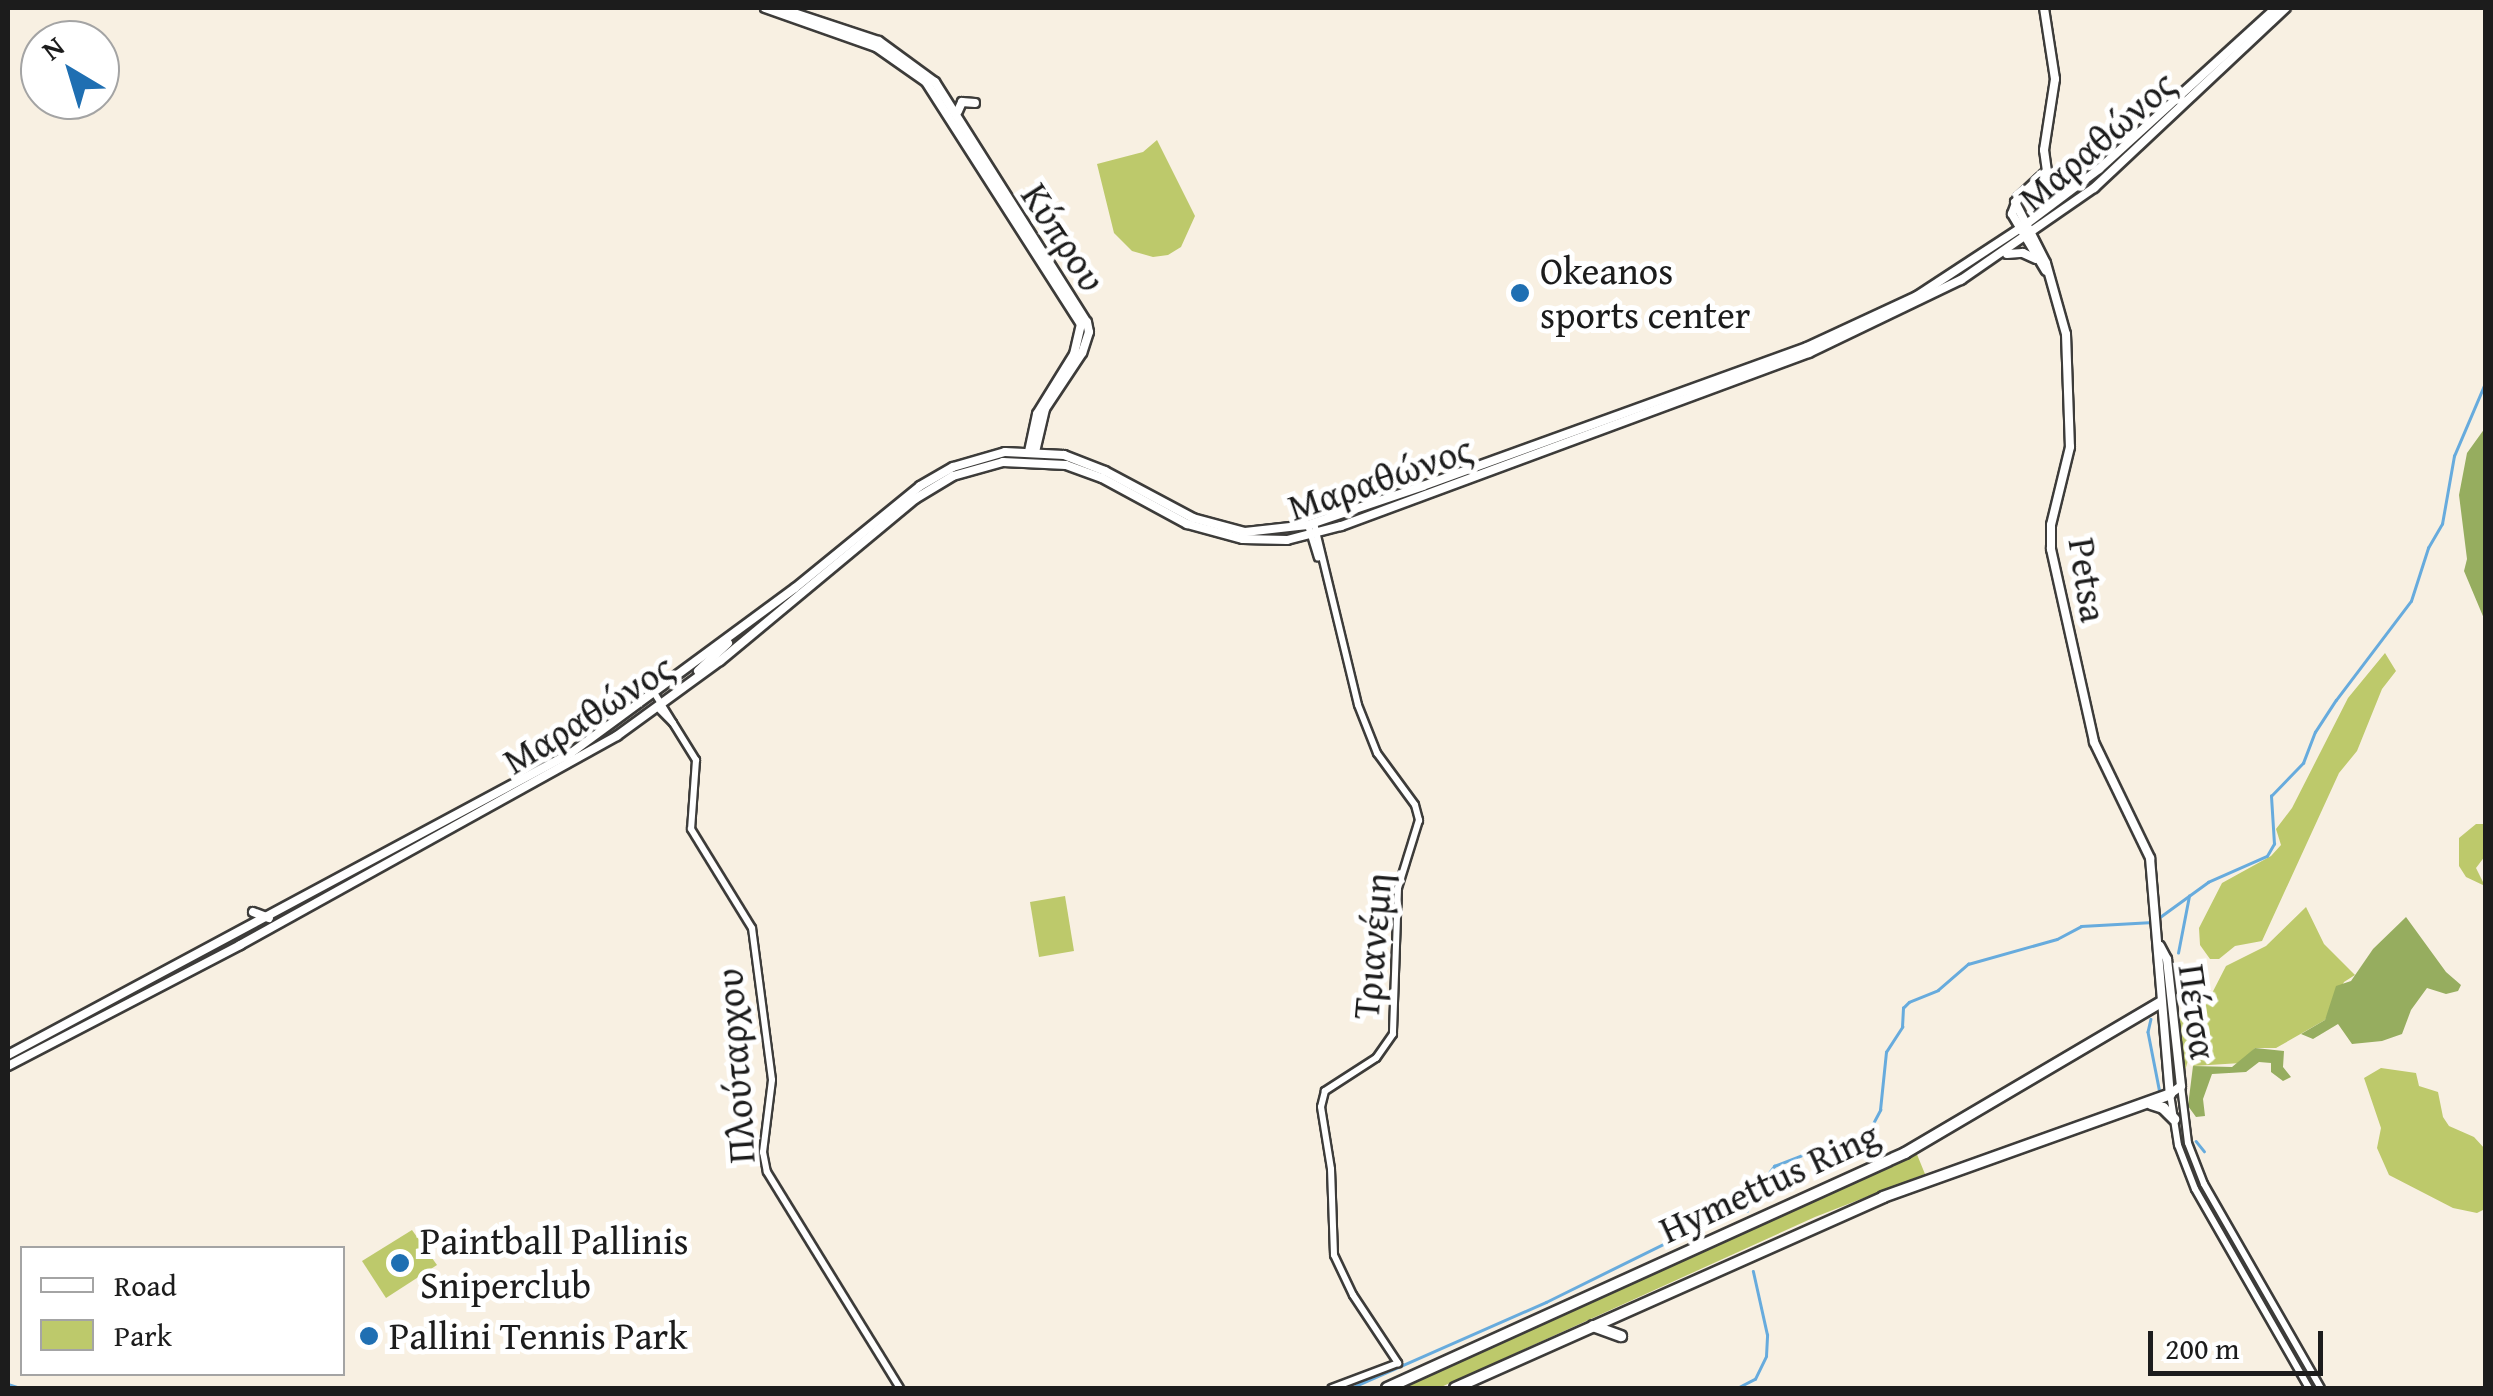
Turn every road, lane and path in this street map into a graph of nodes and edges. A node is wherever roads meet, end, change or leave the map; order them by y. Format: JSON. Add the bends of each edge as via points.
{"nodes":[{"id":1,"x":765,"y":8,"type":"edge"},
{"id":2,"x":780,"y":8,"type":"edge"},
{"id":3,"x":2044,"y":8,"type":"edge"},
{"id":4,"x":2276,"y":8,"type":"edge"},
{"id":5,"x":2286,"y":8,"type":"edge"},
{"id":6,"x":976,"y":103,"type":"dead end"},
{"id":7,"x":958,"y":115,"type":"junction"},
{"id":8,"x":2016,"y":206,"type":"junction"},
{"id":9,"x":2037,"y":216,"type":"junction"},
{"id":10,"x":2021,"y":227,"type":"junction"},
{"id":11,"x":2028,"y":237,"type":"junction"},
{"id":12,"x":1998,"y":257,"type":"junction"},
{"id":13,"x":2039,"y":262,"type":"junction"},
{"id":14,"x":2050,"y":275,"type":"junction"},
{"id":15,"x":1032,"y":454,"type":"junction"},
{"id":16,"x":1312,"y":529,"type":"junction"},
{"id":17,"x":659,"y":701,"type":"junction"},
{"id":18,"x":2154,"y":882,"type":"joint"},
{"id":19,"x":253,"y":912,"type":"dead end"},
{"id":20,"x":268,"y":918,"type":"junction"},
{"id":21,"x":220,"y":956,"type":"junction"},
{"id":22,"x":238,"y":960,"type":"dead end"},
{"id":23,"x":2166,"y":1002,"type":"junction"},
{"id":24,"x":8,"y":1055,"type":"edge"},
{"id":25,"x":8,"y":1066,"type":"edge"},
{"id":26,"x":2181,"y":1086,"type":"junction"},
{"id":27,"x":2170,"y":1094,"type":"junction"},
{"id":28,"x":2145,"y":1104,"type":"junction"},
{"id":29,"x":2174,"y":1119,"type":"junction"},
{"id":30,"x":1593,"y":1326,"type":"junction"},
{"id":31,"x":1621,"y":1336,"type":"dead end"},
{"id":32,"x":900,"y":1388,"type":"edge"},
{"id":33,"x":1332,"y":1388,"type":"edge"},
{"id":34,"x":1387,"y":1388,"type":"edge"},
{"id":35,"x":1455,"y":1388,"type":"edge"},
{"id":36,"x":2308,"y":1388,"type":"edge"},
{"id":37,"x":2321,"y":1388,"type":"edge"}],
"edges":[{"from":1,"to":15,"type":"main road","name":"Κύπρου","via":[[876,47],[926,82],[1081,324],[1072,358],[1037,414]]},
{"from":2,"to":7,"type":"main road","name":"Κύπρου","via":[[891,47],[935,82]]},
{"from":3,"to":8,"type":"main road","via":[[2055,78],[2047,167]]},
{"from":4,"to":9,"type":"main road","name":"Μαραθώνος","via":[[2122,150]]},
{"from":5,"to":11,"type":"main road","name":"Μαραθώνος","via":[[2117,168]]},
{"from":6,"to":7,"type":"main road","via":[[961,103]]},
{"from":7,"to":15,"type":"main road","name":"Κύπρου","via":[[1089,327],[1082,354],[1043,414]]},
{"from":8,"to":9,"type":"main road","via":[[2026,217]]},
{"from":8,"to":10,"type":"main road","via":[[2012,214]]},
{"from":9,"to":10,"type":"main road","name":"Μαραθώνος"},
{"from":10,"to":11,"type":"main road"},
{"from":10,"to":16,"type":"main road","name":"Μαραθώνος","via":[[1922,293],[1841,332]]},
{"from":11,"to":12,"type":"main road","name":"Μαραθώνος"},
{"from":11,"to":13,"type":"main road"},
{"from":11,"to":14,"type":"main road"},
{"from":12,"to":13,"type":"main road","via":[[2020,252]]},
{"from":12,"to":16,"type":"main road","name":"Μαραθώνος","via":[[1844,339]]},
{"from":13,"to":14,"type":"main road"},
{"from":14,"to":18,"type":"main road","name":"Petsa","via":[[2066,334],[2070,447],[2050,550],[2094,742],[2146,847]]},
{"from":15,"to":16,"type":"main road","name":"Μαραθώνος","via":[[1084,461],[1181,513],[1224,528]]},
{"from":15,"to":17,"type":"main road","name":"Μαραθώνος","via":[[978,467],[924,492]]},
{"from":15,"to":17,"type":"main road","name":"Μαραθώνος","via":[[982,456],[931,478]]},
{"from":16,"to":33,"type":"street","name":"Τριανέμη","via":[[1358,705],[1419,820],[1398,888],[1393,1034],[1376,1058],[1325,1091],[1322,1108],[1332,1169],[1334,1255],[1398,1363]]},
{"from":17,"to":20,"type":"main road","name":"Μαραθώνος"},
{"from":17,"to":21,"type":"main road","name":"Μαραθώνος","via":[[590,752]]},
{"from":17,"to":32,"type":"street","name":"Πλούταρχου","via":[[697,764],[691,829],[752,928],[772,1080],[763,1152],[767,1172]]},
{"from":18,"to":23,"type":"main road","name":"Πέτσα"},
{"from":19,"to":20,"type":"main road"},
{"from":20,"to":24,"type":"main road","name":"Μαραθώνος"},
{"from":21,"to":22,"type":"main road"},
{"from":21,"to":25,"type":"main road","name":"Μαραθώνος"},
{"from":23,"to":26,"type":"main road","name":"Πέτσα"},
{"from":23,"to":27,"type":"main road","name":"Πέτσα"},
{"from":23,"to":34,"type":"highway","name":"Hymettus Ring","via":[[1906,1153]]},
{"from":26,"to":27,"type":"main road"},
{"from":26,"to":37,"type":"street","via":[[2198,1171]]},
{"from":27,"to":28,"type":"highway","name":"Hymettus Ring"},
{"from":27,"to":29,"type":"street"},
{"from":28,"to":29,"type":"highway"},
{"from":28,"to":30,"type":"highway","name":"Hymettus Ring","via":[[1883,1198]]},
{"from":29,"to":36,"type":"street","via":[[2195,1189]]},
{"from":30,"to":31,"type":"highway"},
{"from":30,"to":35,"type":"highway","name":"Hymettus Ring"}]}
